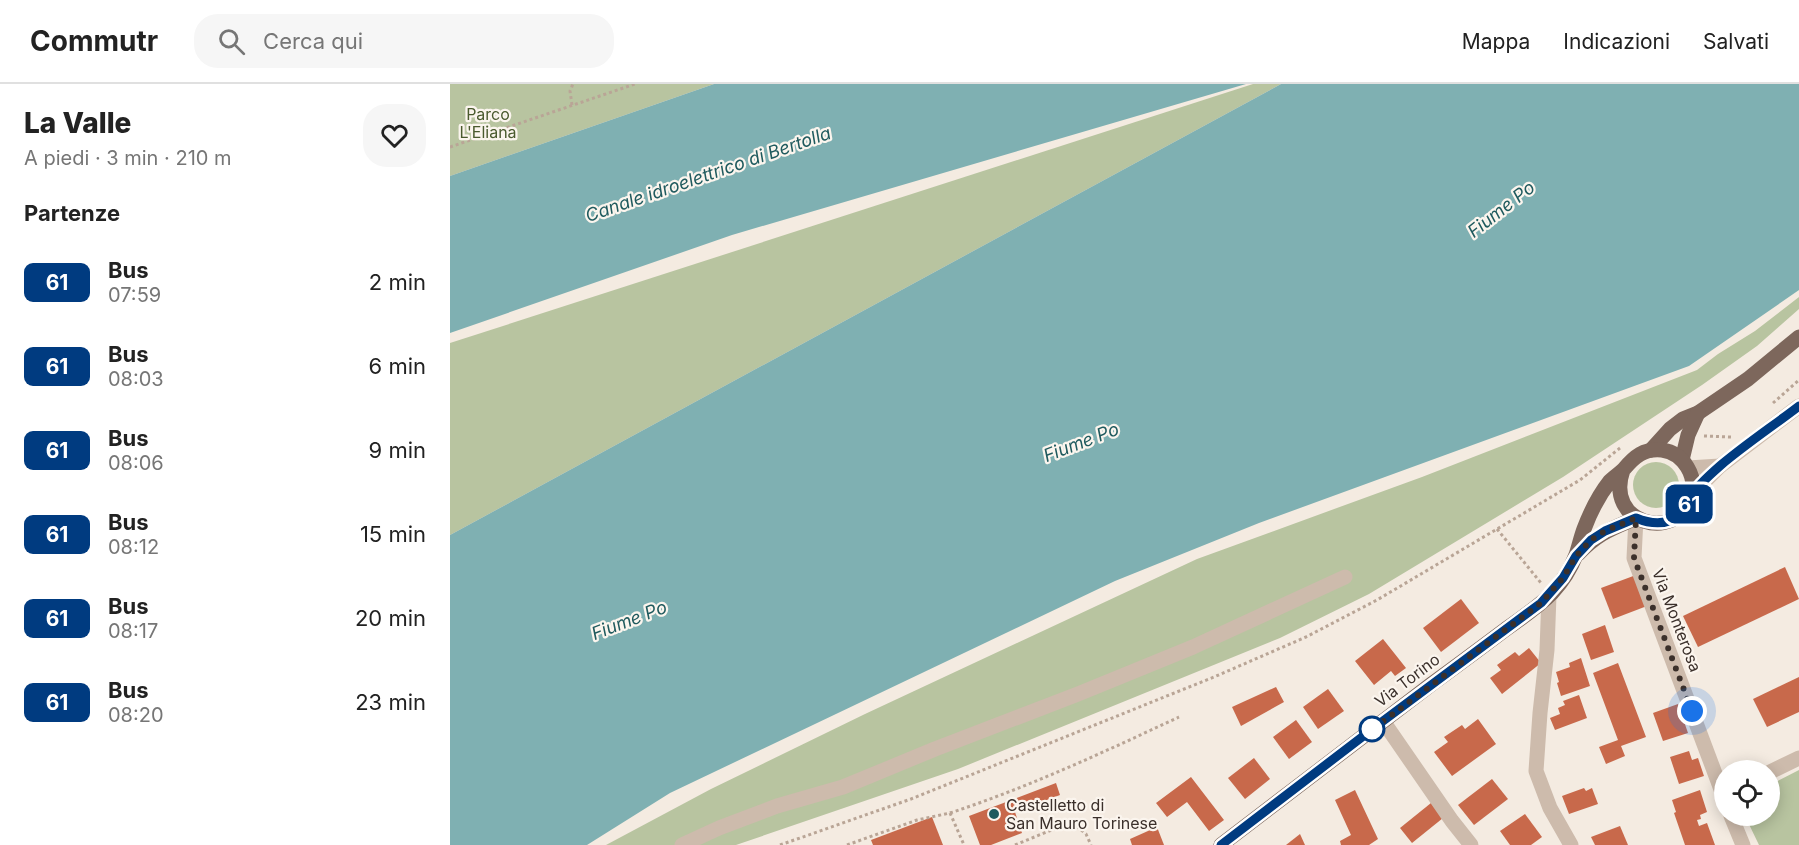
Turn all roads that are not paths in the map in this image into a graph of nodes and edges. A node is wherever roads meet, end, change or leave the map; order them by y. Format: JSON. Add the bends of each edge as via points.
{"nodes":[{"id":1,"x":1799,"y":337,"type":"edge"},
{"id":2,"x":1799,"y":406,"type":"edge"},
{"id":3,"x":1698,"y":413,"type":"junction"},
{"id":4,"x":1651,"y":450,"type":"junction"},
{"id":5,"x":1685,"y":464,"type":"junction"},
{"id":6,"x":1720,"y":466,"type":"junction"},
{"id":7,"x":1623,"y":470,"type":"junction"},
{"id":8,"x":1692,"y":495,"type":"junction"},
{"id":9,"x":1636,"y":518,"type":"junction"},
{"id":10,"x":1576,"y":556,"type":"junction"},
{"id":11,"x":1345,"y":577,"type":"dead end"},
{"id":12,"x":1549,"y":595,"type":"junction"},
{"id":13,"x":1383,"y":721,"type":"junction"},
{"id":14,"x":1799,"y":758,"type":"edge"},
{"id":15,"x":1714,"y":767,"type":"edge"},
{"id":16,"x":1780,"y":767,"type":"edge"},
{"id":17,"x":1735,"y":826,"type":"edge"},
{"id":18,"x":682,"y":845,"type":"edge"},
{"id":19,"x":1221,"y":845,"type":"edge"},
{"id":20,"x":1471,"y":845,"type":"edge"},
{"id":21,"x":1571,"y":845,"type":"edge"},
{"id":22,"x":1743,"y":845,"type":"edge"}],
"edges":[{"from":1,"to":3,"type":"main road","name":"Via Torino","via":[[1748,380]]},
{"from":2,"to":6,"type":"street"},
{"from":3,"to":4,"type":"main road","name":"Via Torino","via":[[1670,429]]},
{"from":3,"to":5,"type":"main road","via":[[1688,435]]},
{"from":4,"to":5,"type":"main road","via":[[1674,454]]},
{"from":4,"to":7,"type":"main road","name":"Via Torino","via":[[1638,454]]},
{"from":5,"to":6,"type":"street"},
{"from":5,"to":8,"type":"main road","via":[[1692,479]]},
{"from":6,"to":8,"type":"street"},
{"from":7,"to":9,"type":"main road","via":[[1619,491],[1627,510]]},
{"from":7,"to":10,"type":"main road","name":"Via Torino","via":[[1602,492]]},
{"from":8,"to":9,"type":"main road","via":[[1683,512],[1673,519],[1647,523]]},
{"from":9,"to":10,"type":"main road","name":"Via Torino","via":[[1605,531]]},
{"from":9,"to":15,"type":"street","name":"Via Monterosa","via":[[1634,558],[1651,584]]},
{"from":10,"to":12,"type":"main road","name":"Via Torino"},
{"from":11,"to":18,"type":"street","via":[[1088,690],[843,787],[777,806]]},
{"from":12,"to":13,"type":"main road","name":"Via Torino"},
{"from":12,"to":21,"type":"street","via":[[1536,771],[1550,808]]},
{"from":13,"to":19,"type":"main road","name":"Via Torino"},
{"from":13,"to":20,"type":"street"},
{"from":14,"to":16,"type":"street"},
{"from":17,"to":22,"type":"street"}]}
